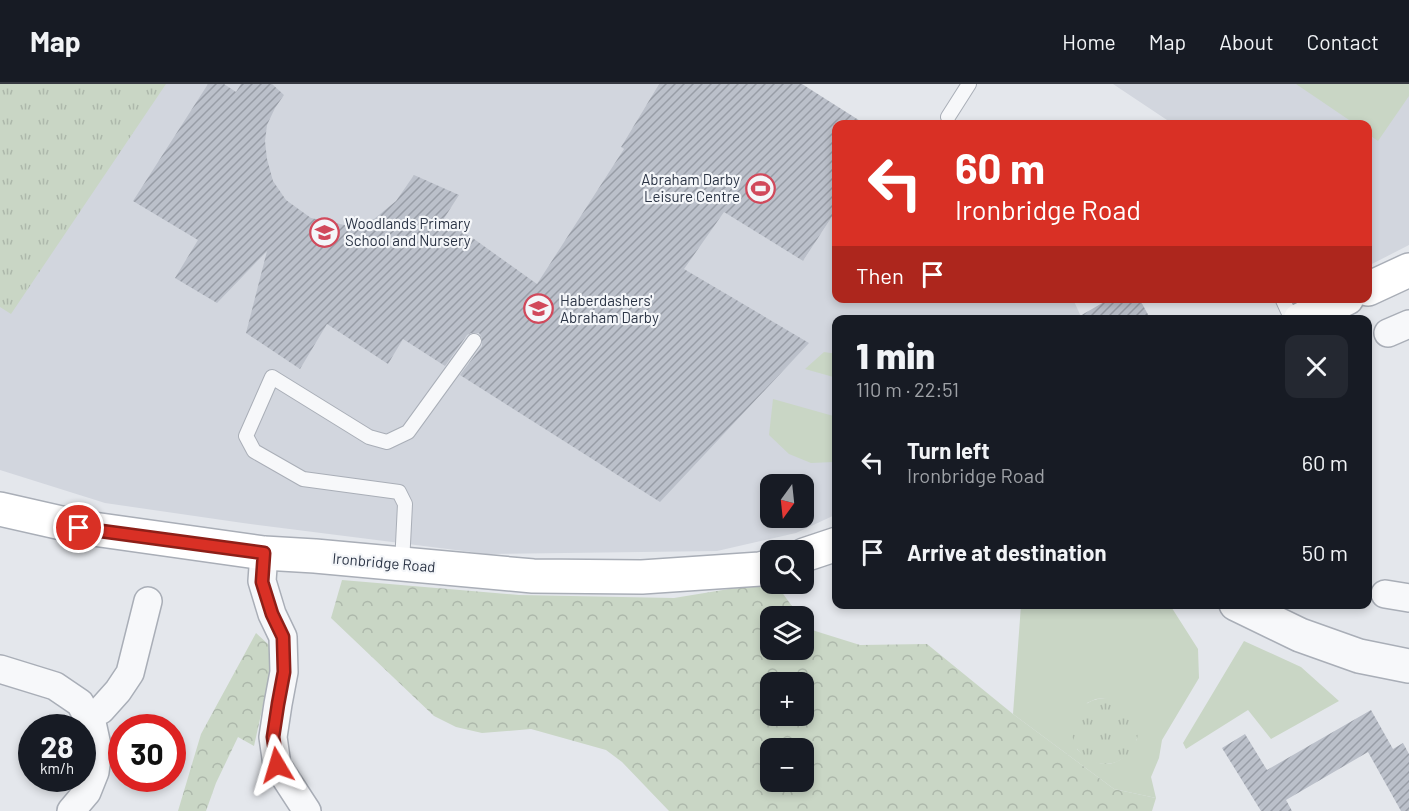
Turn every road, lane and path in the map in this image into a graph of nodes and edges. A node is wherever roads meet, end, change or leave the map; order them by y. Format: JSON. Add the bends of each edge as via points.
{"nodes":[{"id":1,"x":969,"y":84,"type":"edge"},
{"id":2,"x":948,"y":117,"type":"dead end"},
{"id":3,"x":1409,"y":270,"type":"edge"},
{"id":4,"x":1372,"y":287,"type":"edge"},
{"id":5,"x":1336,"y":303,"type":"edge"},
{"id":6,"x":1311,"y":315,"type":"edge"},
{"id":7,"x":474,"y":341,"type":"dead end"},
{"id":8,"x":0,"y":509,"type":"edge"},
{"id":9,"x":832,"y":546,"type":"edge"},
{"id":10,"x":814,"y":552,"type":"edge"},
{"id":11,"x":264,"y":553,"type":"junction"},
{"id":12,"x":402,"y":564,"type":"junction"},
{"id":13,"x":760,"y":569,"type":"edge"},
{"id":14,"x":148,"y":601,"type":"dead end"},
{"id":15,"x":1246,"y":609,"type":"edge"},
{"id":16,"x":1409,"y":666,"type":"edge"},
{"id":17,"x":0,"y":669,"type":"edge"},
{"id":18,"x":86,"y":714,"type":"edge"},
{"id":19,"x":92,"y":714,"type":"edge"},
{"id":20,"x":96,"y":741,"type":"edge"},
{"id":21,"x":96,"y":765,"type":"edge"},
{"id":22,"x":87,"y":792,"type":"edge"},
{"id":23,"x":71,"y":811,"type":"edge"},
{"id":24,"x":307,"y":811,"type":"edge"}],
"edges":[{"from":1,"to":2,"type":"lane"},
{"from":3,"to":4,"type":"main road"},
{"from":5,"to":6,"type":"main road"},
{"from":7,"to":12,"type":"lane","via":[[408,432],[387,442],[369,436],[272,377],[246,435],[254,451],[303,479],[399,492],[405,504]]},
{"from":8,"to":11,"type":"main road","name":"Ironbridge Road","via":[[79,528]]},
{"from":9,"to":10,"type":"main road"},
{"from":11,"to":12,"type":"main road","name":"Ironbridge Road"},
{"from":11,"to":24,"type":"street","via":[[262,582],[283,637],[284,672],[273,737],[277,765]]},
{"from":12,"to":13,"type":"main road","name":"Ironbridge Road","via":[[533,576],[642,577]]},
{"from":14,"to":19,"type":"street","via":[[130,673],[101,710]]},
{"from":15,"to":16,"type":"street","via":[[1300,635],[1359,656]]},
{"from":17,"to":18,"type":"street","via":[[55,686],[80,703]]},
{"from":20,"to":21,"type":"street"},
{"from":22,"to":23,"type":"street"}]}
